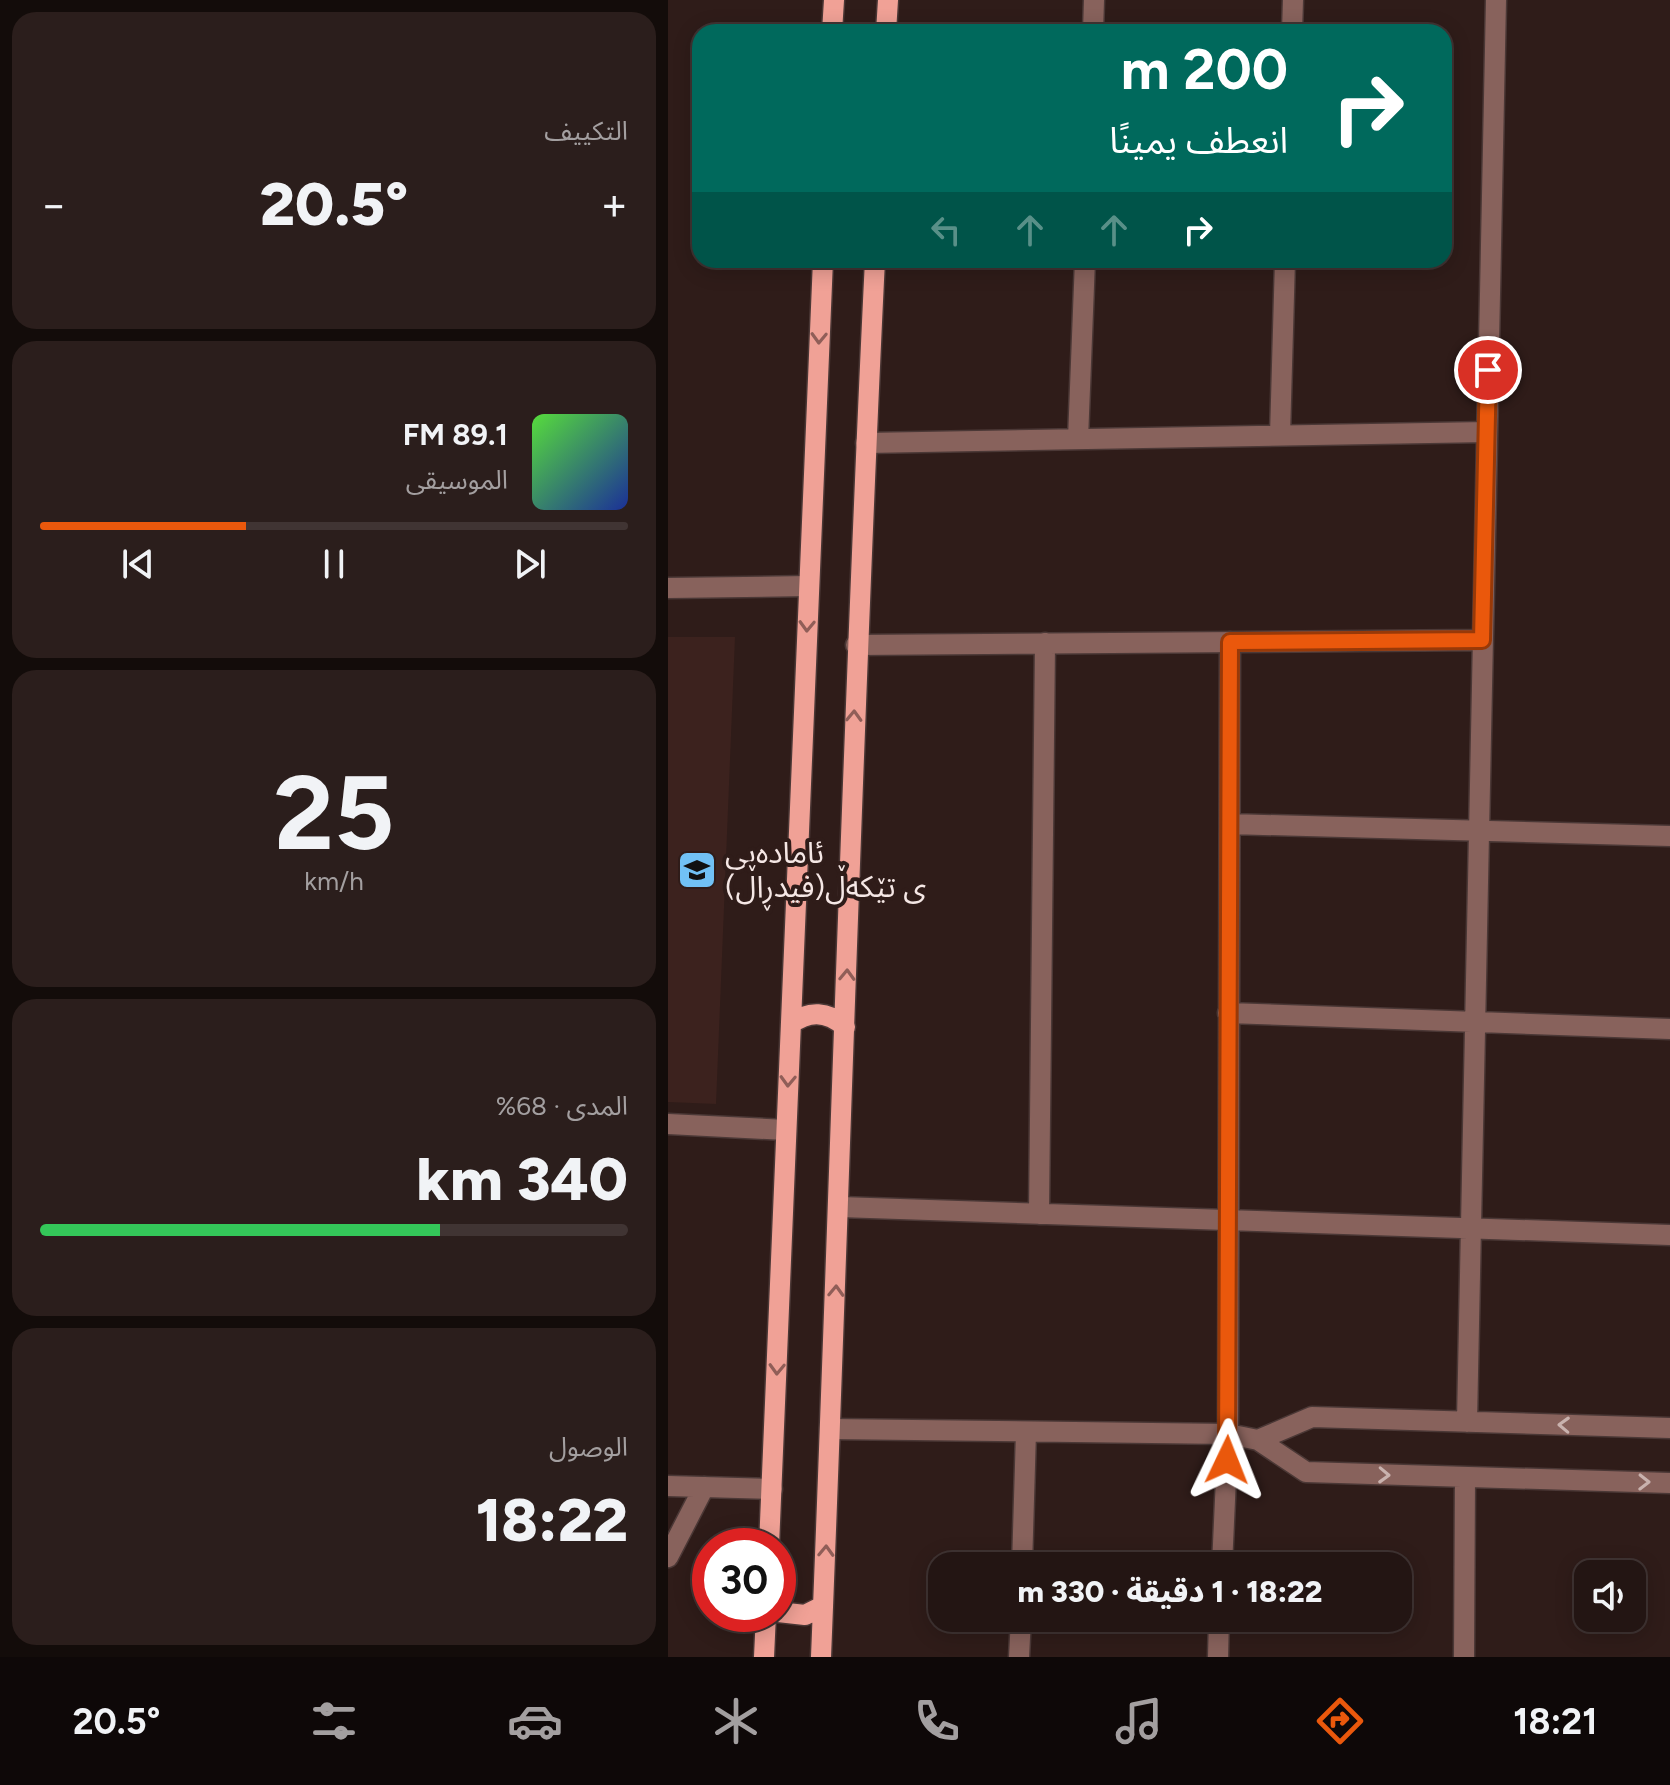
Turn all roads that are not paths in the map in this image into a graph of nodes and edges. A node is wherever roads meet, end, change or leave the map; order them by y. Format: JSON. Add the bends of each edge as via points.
{"nodes":[{"id":1,"x":834,"y":0,"type":"edge"},
{"id":2,"x":888,"y":0,"type":"edge"},
{"id":3,"x":1094,"y":0,"type":"edge"},
{"id":4,"x":1293,"y":0,"type":"edge"},
{"id":5,"x":1496,"y":0,"type":"edge"},
{"id":6,"x":832,"y":24,"type":"edge"},
{"id":7,"x":886,"y":24,"type":"edge"},
{"id":8,"x":1093,"y":24,"type":"edge"},
{"id":9,"x":1292,"y":24,"type":"edge"},
{"id":10,"x":823,"y":268,"type":"edge"},
{"id":11,"x":875,"y":268,"type":"edge"},
{"id":12,"x":1085,"y":268,"type":"edge"},
{"id":13,"x":1285,"y":268,"type":"edge"},
{"id":14,"x":1487,"y":432,"type":"junction"},
{"id":15,"x":1280,"y":435,"type":"junction"},
{"id":16,"x":1078,"y":439,"type":"junction"},
{"id":17,"x":866,"y":443,"type":"junction"},
{"id":18,"x":808,"y":586,"type":"junction"},
{"id":19,"x":668,"y":588,"type":"edge"},
{"id":20,"x":1482,"y":640,"type":"junction"},
{"id":21,"x":1230,"y":642,"type":"junction"},
{"id":22,"x":1045,"y":643,"type":"junction"},
{"id":23,"x":856,"y":645,"type":"junction"},
{"id":24,"x":1230,"y":824,"type":"junction"},
{"id":25,"x":1478,"y":831,"type":"junction"},
{"id":26,"x":1670,"y":836,"type":"edge"},
{"id":27,"x":1228,"y":1013,"type":"junction"},
{"id":28,"x":1474,"y":1021,"type":"junction"},
{"id":29,"x":791,"y":1024,"type":"junction"},
{"id":30,"x":845,"y":1027,"type":"junction"},
{"id":31,"x":1670,"y":1029,"type":"edge"},
{"id":32,"x":668,"y":1124,"type":"edge"},
{"id":33,"x":786,"y":1130,"type":"junction"},
{"id":34,"x":840,"y":1207,"type":"junction"},
{"id":35,"x":1039,"y":1214,"type":"junction"},
{"id":36,"x":1227,"y":1220,"type":"junction"},
{"id":37,"x":1470,"y":1228,"type":"junction"},
{"id":38,"x":1670,"y":1235,"type":"edge"},
{"id":39,"x":1467,"y":1422,"type":"junction"},
{"id":40,"x":1670,"y":1428,"type":"edge"},
{"id":41,"x":830,"y":1429,"type":"junction"},
{"id":42,"x":1026,"y":1432,"type":"junction"},
{"id":43,"x":1228,"y":1434,"type":"junction"},
{"id":44,"x":1258,"y":1440,"type":"junction"},
{"id":45,"x":1465,"y":1478,"type":"junction"},
{"id":46,"x":1670,"y":1483,"type":"edge"},
{"id":47,"x":668,"y":1486,"type":"edge"},
{"id":48,"x":704,"y":1487,"type":"junction"},
{"id":49,"x":772,"y":1489,"type":"junction"},
{"id":50,"x":770,"y":1528,"type":"edge"},
{"id":51,"x":1022,"y":1552,"type":"edge"},
{"id":52,"x":1223,"y":1552,"type":"edge"},
{"id":53,"x":668,"y":1557,"type":"edge"},
{"id":54,"x":823,"y":1606,"type":"junction"},
{"id":55,"x":796,"y":1614,"type":"edge"},
{"id":56,"x":765,"y":1632,"type":"edge"},
{"id":57,"x":1020,"y":1632,"type":"edge"},
{"id":58,"x":1219,"y":1632,"type":"edge"},
{"id":59,"x":764,"y":1657,"type":"edge"},
{"id":60,"x":821,"y":1657,"type":"edge"},
{"id":61,"x":1019,"y":1657,"type":"edge"},
{"id":62,"x":1218,"y":1657,"type":"edge"},
{"id":63,"x":1464,"y":1657,"type":"edge"}],
"edges":[{"from":1,"to":6,"type":"main road"},
{"from":2,"to":7,"type":"main road"},
{"from":3,"to":8,"type":"street"},
{"from":4,"to":9,"type":"street"},
{"from":5,"to":14,"type":"street"},
{"from":10,"to":18,"type":"main road","one_way":true},
{"from":11,"to":17,"type":"main road"},
{"from":12,"to":16,"type":"street"},
{"from":13,"to":15,"type":"street"},
{"from":14,"to":15,"type":"street"},
{"from":14,"to":20,"type":"street"},
{"from":15,"to":16,"type":"street"},
{"from":16,"to":17,"type":"street"},
{"from":17,"to":23,"type":"main road"},
{"from":18,"to":19,"type":"street"},
{"from":18,"to":29,"type":"main road","one_way":true},
{"from":20,"to":21,"type":"street"},
{"from":20,"to":25,"type":"street"},
{"from":21,"to":22,"type":"street"},
{"from":21,"to":24,"type":"street"},
{"from":22,"to":23,"type":"street"},
{"from":22,"to":35,"type":"street"},
{"from":30,"to":23,"type":"main road","one_way":true},
{"from":24,"to":25,"type":"street"},
{"from":24,"to":27,"type":"street"},
{"from":25,"to":26,"type":"street"},
{"from":25,"to":28,"type":"street"},
{"from":27,"to":28,"type":"street"},
{"from":27,"to":36,"type":"street"},
{"from":28,"to":31,"type":"street"},
{"from":28,"to":37,"type":"street"},
{"from":29,"to":30,"type":"main road","via":[[819,1013]]},
{"from":29,"to":33,"type":"main road","one_way":true},
{"from":30,"to":34,"type":"main road"},
{"from":32,"to":33,"type":"street"},
{"from":33,"to":49,"type":"main road","one_way":true},
{"from":34,"to":35,"type":"street"},
{"from":41,"to":34,"type":"main road","one_way":true},
{"from":35,"to":36,"type":"street"},
{"from":36,"to":37,"type":"street"},
{"from":36,"to":43,"type":"street"},
{"from":37,"to":38,"type":"street"},
{"from":37,"to":39,"type":"street"},
{"from":40,"to":39,"type":"street","one_way":true},
{"from":39,"to":44,"type":"street","via":[[1312,1417]]},
{"from":41,"to":42,"type":"street"},
{"from":54,"to":41,"type":"main road","one_way":true},
{"from":42,"to":43,"type":"street"},
{"from":42,"to":51,"type":"street"},
{"from":43,"to":44,"type":"street"},
{"from":43,"to":52,"type":"street"},
{"from":44,"to":45,"type":"street","one_way":true,"via":[[1306,1472]]},
{"from":45,"to":46,"type":"street","one_way":true},
{"from":45,"to":63,"type":"street"},
{"from":47,"to":48,"type":"street"},
{"from":48,"to":49,"type":"street"},
{"from":48,"to":53,"type":"street"},
{"from":49,"to":50,"type":"main road"},
{"from":54,"to":55,"type":"main road"},
{"from":54,"to":60,"type":"main road"},
{"from":56,"to":59,"type":"main road"},
{"from":57,"to":61,"type":"street"},
{"from":58,"to":62,"type":"street"}]}
